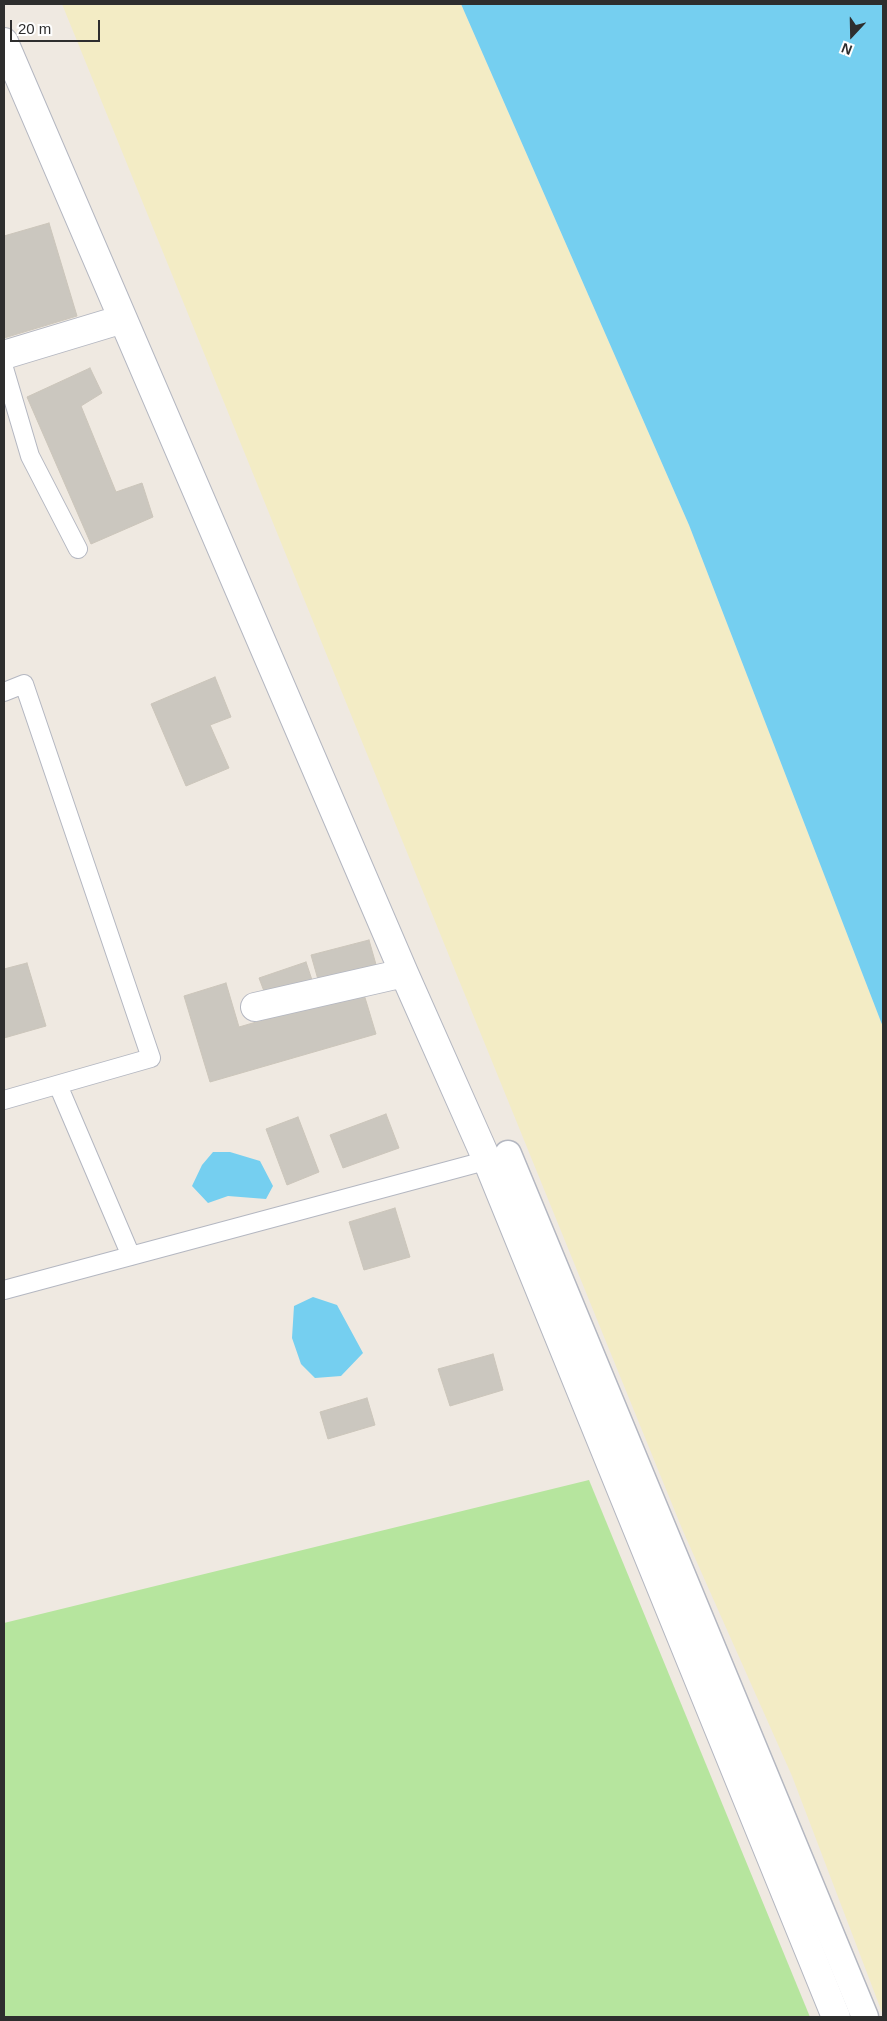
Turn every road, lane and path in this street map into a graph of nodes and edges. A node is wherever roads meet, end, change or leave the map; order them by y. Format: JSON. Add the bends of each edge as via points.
{"nodes":[{"id":1,"x":4,"y":42,"type":"edge"},
{"id":2,"x":123,"y":319,"type":"junction"},
{"id":3,"x":4,"y":355,"type":"edge"},
{"id":4,"x":4,"y":368,"type":"edge"},
{"id":5,"x":78,"y":549,"type":"dead end"},
{"id":6,"x":4,"y":692,"type":"edge"},
{"id":7,"x":404,"y":973,"type":"junction"},
{"id":8,"x":255,"y":1007,"type":"dead end"},
{"id":9,"x":58,"y":1084,"type":"junction"},
{"id":10,"x":4,"y":1100,"type":"edge"},
{"id":11,"x":498,"y":1157,"type":"junction"},
{"id":12,"x":131,"y":1256,"type":"junction"},
{"id":13,"x":4,"y":1290,"type":"edge"},
{"id":14,"x":836,"y":2017,"type":"edge"},
{"id":15,"x":865,"y":2017,"type":"edge"}],
"edges":[{"from":1,"to":2,"type":"street"},
{"from":2,"to":3,"type":"street"},
{"from":2,"to":7,"type":"street"},
{"from":4,"to":5,"type":"lane","via":[[30,456]]},
{"from":6,"to":9,"type":"lane","via":[[24,684],[151,1058]]},
{"from":7,"to":8,"type":"street"},
{"from":7,"to":11,"type":"street"},
{"from":9,"to":10,"type":"lane"},
{"from":9,"to":12,"type":"lane"},
{"from":11,"to":12,"type":"lane"},
{"from":11,"to":14,"type":"street"},
{"from":11,"to":15,"type":"street"},
{"from":12,"to":13,"type":"lane"}]}
